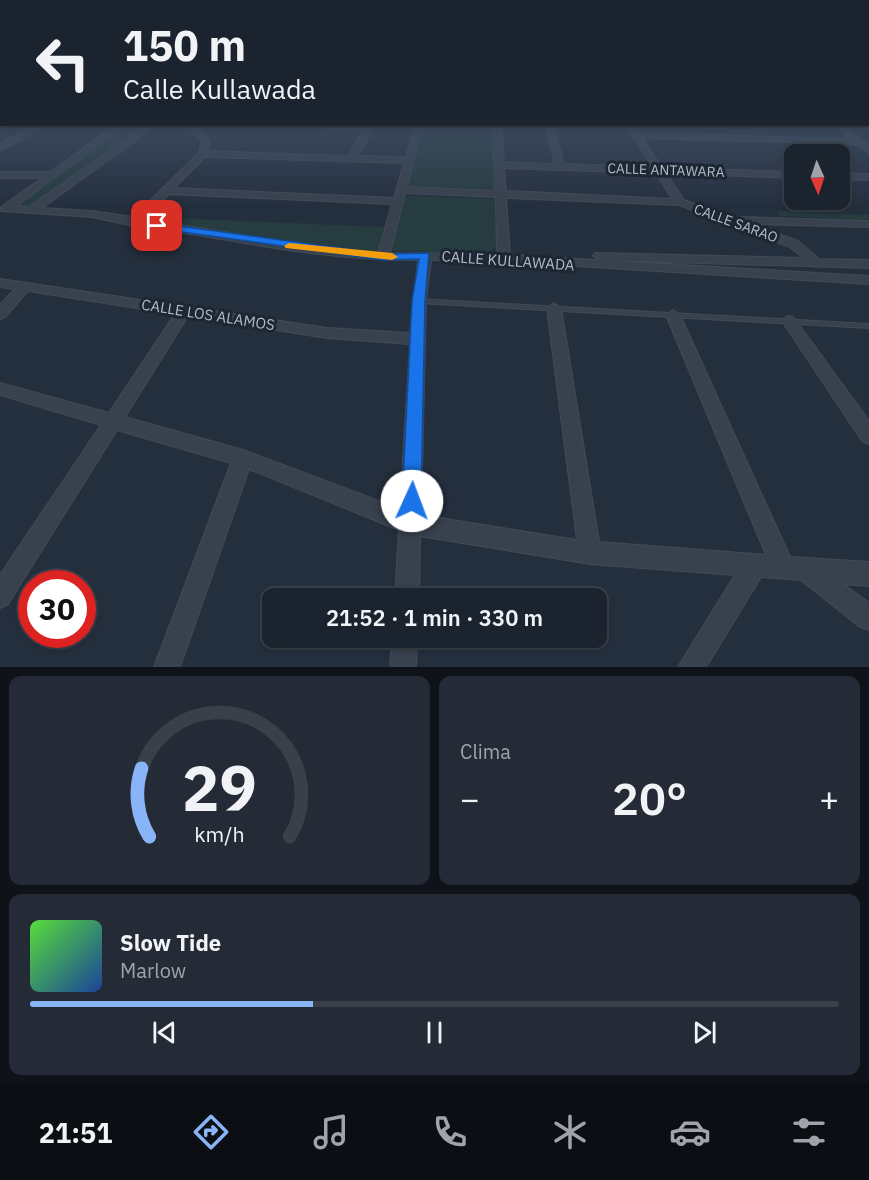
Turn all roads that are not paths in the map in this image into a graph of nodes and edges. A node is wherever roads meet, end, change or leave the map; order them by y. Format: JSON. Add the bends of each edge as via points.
{"nodes":[{"id":1,"x":95,"y":144,"type":"edge"},
{"id":2,"x":125,"y":144,"type":"edge"},
{"id":3,"x":205,"y":144,"type":"edge"},
{"id":4,"x":360,"y":144,"type":"edge"},
{"id":5,"x":413,"y":144,"type":"edge"},
{"id":6,"x":499,"y":144,"type":"edge"},
{"id":7,"x":554,"y":144,"type":"edge"},
{"id":8,"x":641,"y":144,"type":"edge"},
{"id":9,"x":203,"y":154,"type":"junction"},
{"id":10,"x":352,"y":158,"type":"junction"},
{"id":11,"x":409,"y":160,"type":"junction"},
{"id":12,"x":501,"y":165,"type":"junction"},
{"id":13,"x":560,"y":167,"type":"junction"},
{"id":14,"x":659,"y":170,"type":"junction"},
{"id":15,"x":0,"y":175,"type":"edge"},
{"id":16,"x":53,"y":175,"type":"junction"},
{"id":17,"x":784,"y":175,"type":"edge"},
{"id":18,"x":850,"y":176,"type":"edge"},
{"id":19,"x":869,"y":177,"type":"edge"},
{"id":20,"x":167,"y":190,"type":"junction"},
{"id":21,"x":500,"y":195,"type":"junction"},
{"id":22,"x":399,"y":196,"type":"junction"},
{"id":23,"x":680,"y":202,"type":"junction"},
{"id":24,"x":32,"y":210,"type":"junction"},
{"id":25,"x":3,"y":211,"type":"edge"},
{"id":26,"x":727,"y":219,"type":"junction"},
{"id":27,"x":134,"y":223,"type":"junction"},
{"id":28,"x":869,"y":224,"type":"edge"},
{"id":29,"x":425,"y":256,"type":"junction"},
{"id":30,"x":503,"y":256,"type":"junction"},
{"id":31,"x":383,"y":257,"type":"junction"},
{"id":32,"x":817,"y":262,"type":"junction"},
{"id":33,"x":869,"y":264,"type":"edge"},
{"id":34,"x":837,"y":279,"type":"junction"},
{"id":35,"x":869,"y":280,"type":"edge"},
{"id":36,"x":0,"y":283,"type":"edge"},
{"id":37,"x":24,"y":287,"type":"junction"},
{"id":38,"x":419,"y":301,"type":"junction"},
{"id":39,"x":554,"y":308,"type":"junction"},
{"id":40,"x":184,"y":311,"type":"junction"},
{"id":41,"x":0,"y":314,"type":"edge"},
{"id":42,"x":673,"y":315,"type":"junction"},
{"id":43,"x":789,"y":321,"type":"junction"},
{"id":44,"x":869,"y":326,"type":"edge"},
{"id":45,"x":418,"y":339,"type":"junction"},
{"id":46,"x":0,"y":389,"type":"edge"},
{"id":47,"x":115,"y":420,"type":"junction"},
{"id":48,"x":869,"y":436,"type":"edge"},
{"id":49,"x":243,"y":458,"type":"junction"},
{"id":50,"x":411,"y":524,"type":"junction"},
{"id":51,"x":590,"y":553,"type":"junction"},
{"id":52,"x":755,"y":565,"type":"junction"},
{"id":53,"x":794,"y":568,"type":"junction"},
{"id":54,"x":869,"y":574,"type":"edge"},
{"id":55,"x":408,"y":588,"type":"edge"},
{"id":56,"x":0,"y":596,"type":"edge"},
{"id":57,"x":869,"y":618,"type":"edge"},
{"id":58,"x":404,"y":648,"type":"edge"},
{"id":59,"x":167,"y":667,"type":"edge"},
{"id":60,"x":403,"y":667,"type":"edge"},
{"id":61,"x":691,"y":667,"type":"edge"}],
"edges":[{"from":1,"to":16,"type":"street"},
{"from":2,"to":24,"type":"street"},
{"from":3,"to":9,"type":"street"},
{"from":4,"to":10,"type":"street"},
{"from":5,"to":11,"type":"street"},
{"from":6,"to":12,"type":"street"},
{"from":7,"to":13,"type":"street"},
{"from":8,"to":14,"type":"street","name":"CALLE SARAO"},
{"from":9,"to":10,"type":"street"},
{"from":9,"to":20,"type":"street"},
{"from":10,"to":11,"type":"street"},
{"from":11,"to":22,"type":"street"},
{"from":12,"to":13,"type":"street","name":"CALLE ANTAWARA"},
{"from":12,"to":21,"type":"street"},
{"from":13,"to":14,"type":"street","name":"CALLE ANTAWARA"},
{"from":14,"to":17,"type":"street","name":"CALLE ANTAWARA"},
{"from":14,"to":23,"type":"street","name":"CALLE SARAO"},
{"from":15,"to":16,"type":"street"},
{"from":16,"to":25,"type":"street"},
{"from":18,"to":19,"type":"street"},
{"from":20,"to":22,"type":"street"},
{"from":20,"to":27,"type":"street"},
{"from":21,"to":22,"type":"street"},
{"from":21,"to":23,"type":"street"},
{"from":21,"to":30,"type":"street"},
{"from":22,"to":31,"type":"street"},
{"from":23,"to":26,"type":"street","name":"CALLE SARAO"},
{"from":24,"to":25,"type":"street","name":"CALLE KULLAWADA"},
{"from":24,"to":27,"type":"street","name":"CALLE KULLAWADA","via":[[92,214]]},
{"from":26,"to":28,"type":"street"},
{"from":26,"to":32,"type":"street","name":"CALLE SARAO","via":[[794,244]]},
{"from":27,"to":31,"type":"street","name":"CALLE KULLAWADA"},
{"from":29,"to":30,"type":"street","name":"CALLE KULLAWADA"},
{"from":29,"to":31,"type":"street","name":"CALLE KULLAWADA"},
{"from":29,"to":38,"type":"street"},
{"from":30,"to":32,"type":"street"},
{"from":30,"to":34,"type":"street","name":"CALLE KULLAWADA"},
{"from":32,"to":33,"type":"street"},
{"from":32,"to":34,"type":"street","name":"CALLE SARAO"},
{"from":34,"to":35,"type":"street","name":"CALLE KULLAWADA"},
{"from":36,"to":37,"type":"street","name":"CALLE LOS ALAMOS"},
{"from":37,"to":40,"type":"street","name":"CALLE LOS ALAMOS"},
{"from":37,"to":41,"type":"street"},
{"from":38,"to":39,"type":"lane"},
{"from":38,"to":45,"type":"street"},
{"from":39,"to":42,"type":"lane"},
{"from":39,"to":51,"type":"street"},
{"from":40,"to":45,"type":"street","name":"CALLE LOS ALAMOS","via":[[327,333]]},
{"from":40,"to":47,"type":"street"},
{"from":42,"to":43,"type":"lane"},
{"from":42,"to":53,"type":"street"},
{"from":43,"to":44,"type":"lane"},
{"from":43,"to":48,"type":"street"},
{"from":45,"to":50,"type":"street"},
{"from":46,"to":47,"type":"street"},
{"from":47,"to":49,"type":"street"},
{"from":47,"to":56,"type":"street"},
{"from":49,"to":50,"type":"street"},
{"from":49,"to":59,"type":"street"},
{"from":50,"to":51,"type":"street"},
{"from":50,"to":55,"type":"street"},
{"from":51,"to":52,"type":"street"},
{"from":52,"to":53,"type":"street"},
{"from":52,"to":61,"type":"street"},
{"from":53,"to":54,"type":"street"},
{"from":53,"to":57,"type":"street"},
{"from":58,"to":60,"type":"street"}]}
